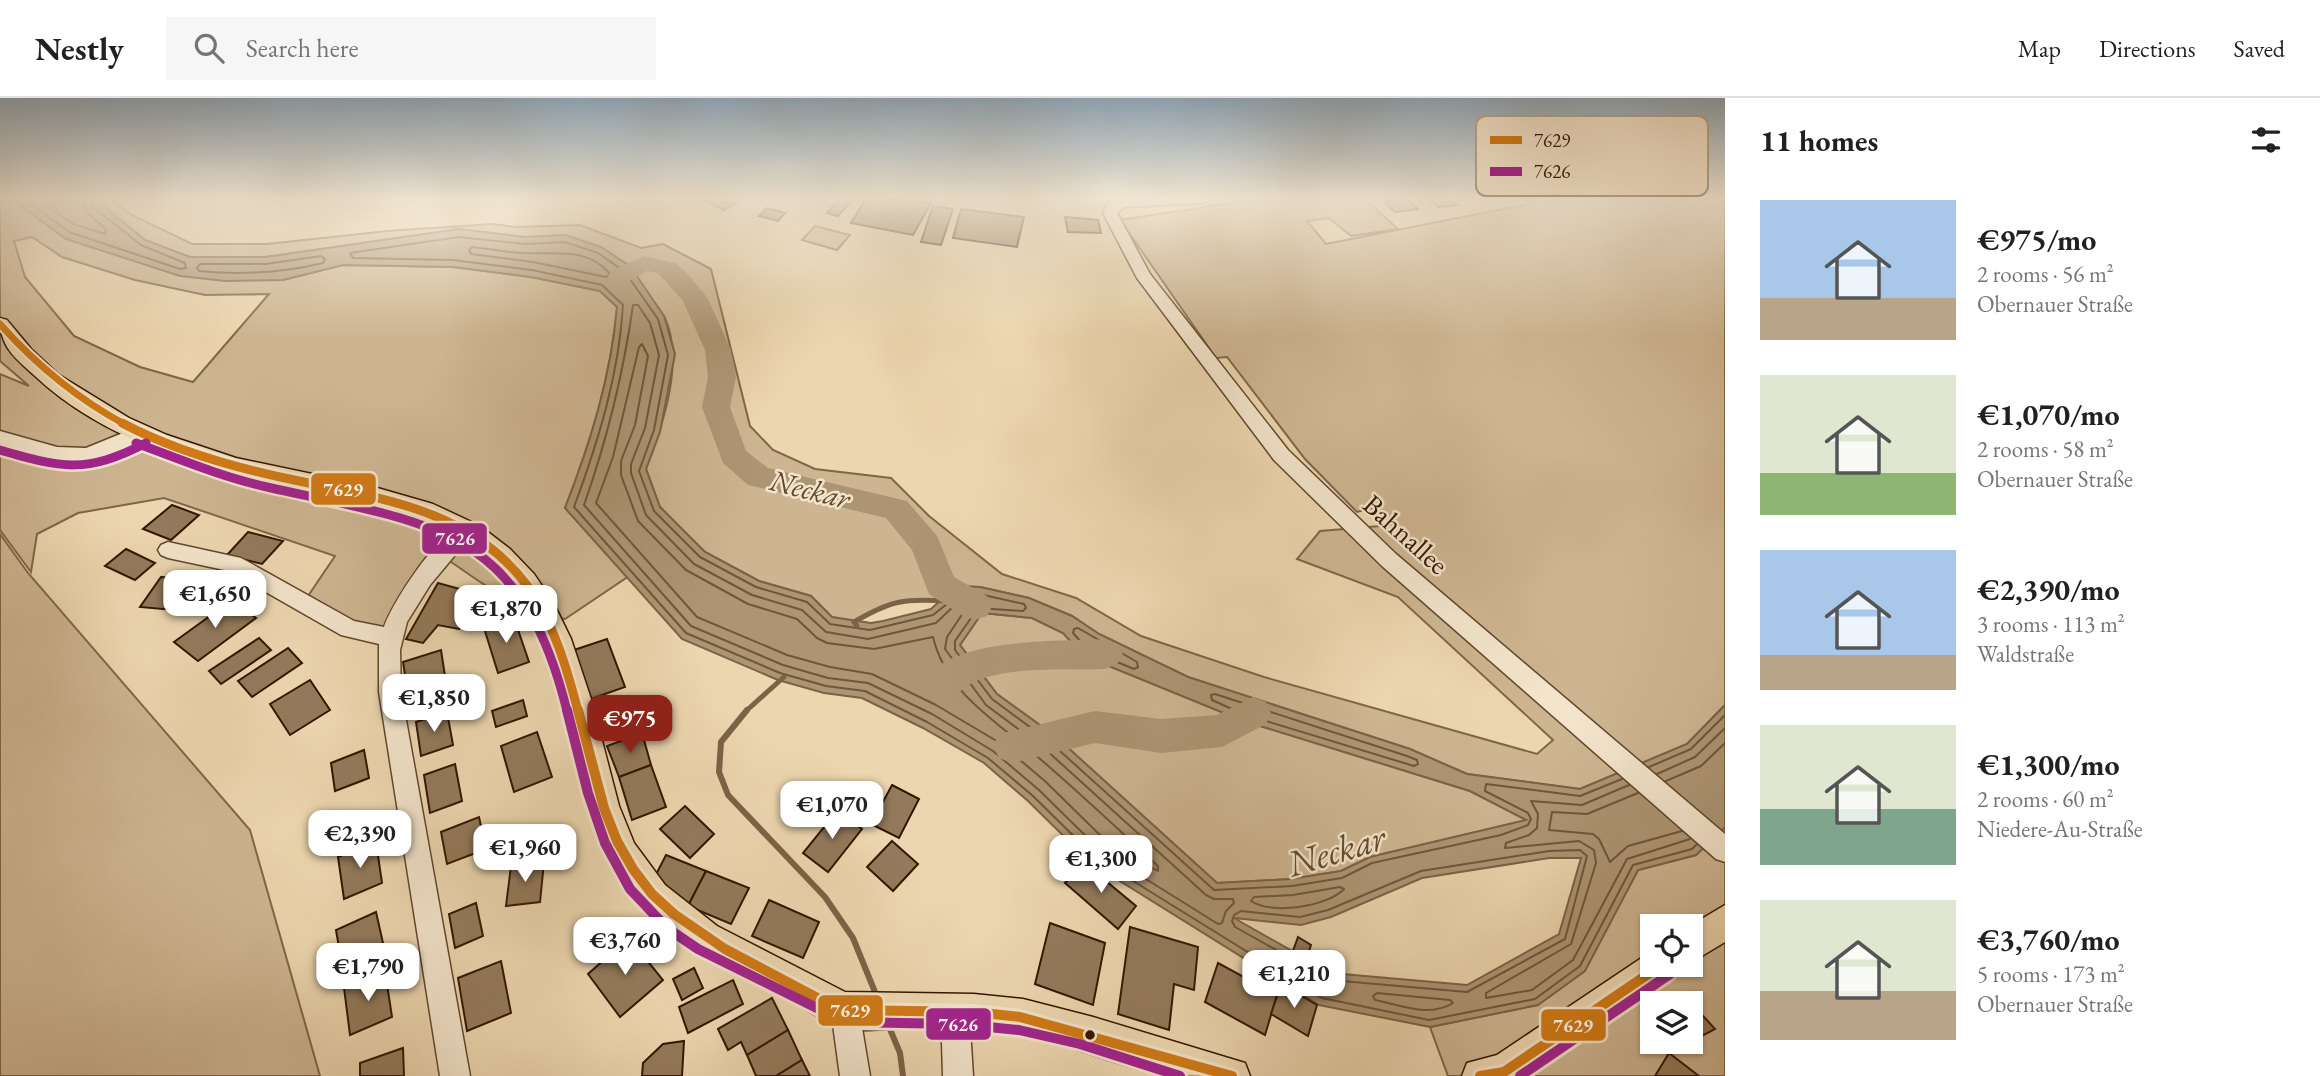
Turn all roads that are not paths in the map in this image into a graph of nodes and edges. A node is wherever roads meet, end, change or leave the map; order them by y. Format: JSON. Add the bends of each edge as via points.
{"nodes":[{"id":1,"x":1126,"y":245,"type":"edge"},
{"id":2,"x":0,"y":324,"type":"edge"},
{"id":3,"x":140,"y":432,"type":"junction"},
{"id":4,"x":0,"y":436,"type":"edge"},
{"id":5,"x":466,"y":530,"type":"junction"},
{"id":6,"x":168,"y":550,"type":"dead end"},
{"id":7,"x":391,"y":638,"type":"junction"},
{"id":8,"x":1725,"y":850,"type":"edge"},
{"id":9,"x":1725,"y":922,"type":"edge"},
{"id":10,"x":1703,"y":937,"type":"edge"},
{"id":11,"x":1644,"y":977,"type":"edge"},
{"id":12,"x":857,"y":1010,"type":"junction"},
{"id":13,"x":943,"y":1011,"type":"junction"},
{"id":14,"x":455,"y":1076,"type":"edge"},
{"id":15,"x":855,"y":1076,"type":"edge"},
{"id":16,"x":958,"y":1076,"type":"edge"},
{"id":17,"x":1232,"y":1076,"type":"edge"},
{"id":18,"x":1480,"y":1076,"type":"edge"}],
"edges":[{"from":1,"to":8,"type":"street","name":"Bahnallee","via":[[1143,275],[1281,455],[1389,560]]},
{"from":2,"to":3,"type":"main road","via":[[35,366],[67,393]]},
{"from":3,"to":4,"type":"street","via":[[95,455],[71,457]]},
{"from":3,"to":5,"type":"main road","via":[[267,475],[427,512]]},
{"from":5,"to":7,"type":"street","via":[[416,588]]},
{"from":5,"to":12,"type":"main road","via":[[512,566],[550,618],[569,670],[606,818],[649,894],[672,916],[727,951]]},
{"from":6,"to":7,"type":"street","via":[[234,564],[349,629]]},
{"from":7,"to":14,"type":"street","via":[[390,692]]},
{"from":9,"to":10,"type":"main road"},
{"from":11,"to":18,"type":"main road","via":[[1504,1072]]},
{"from":12,"to":13,"type":"main road"},
{"from":12,"to":15,"type":"street"},
{"from":13,"to":16,"type":"street"},
{"from":13,"to":17,"type":"main road","via":[[1022,1017]]}]}
